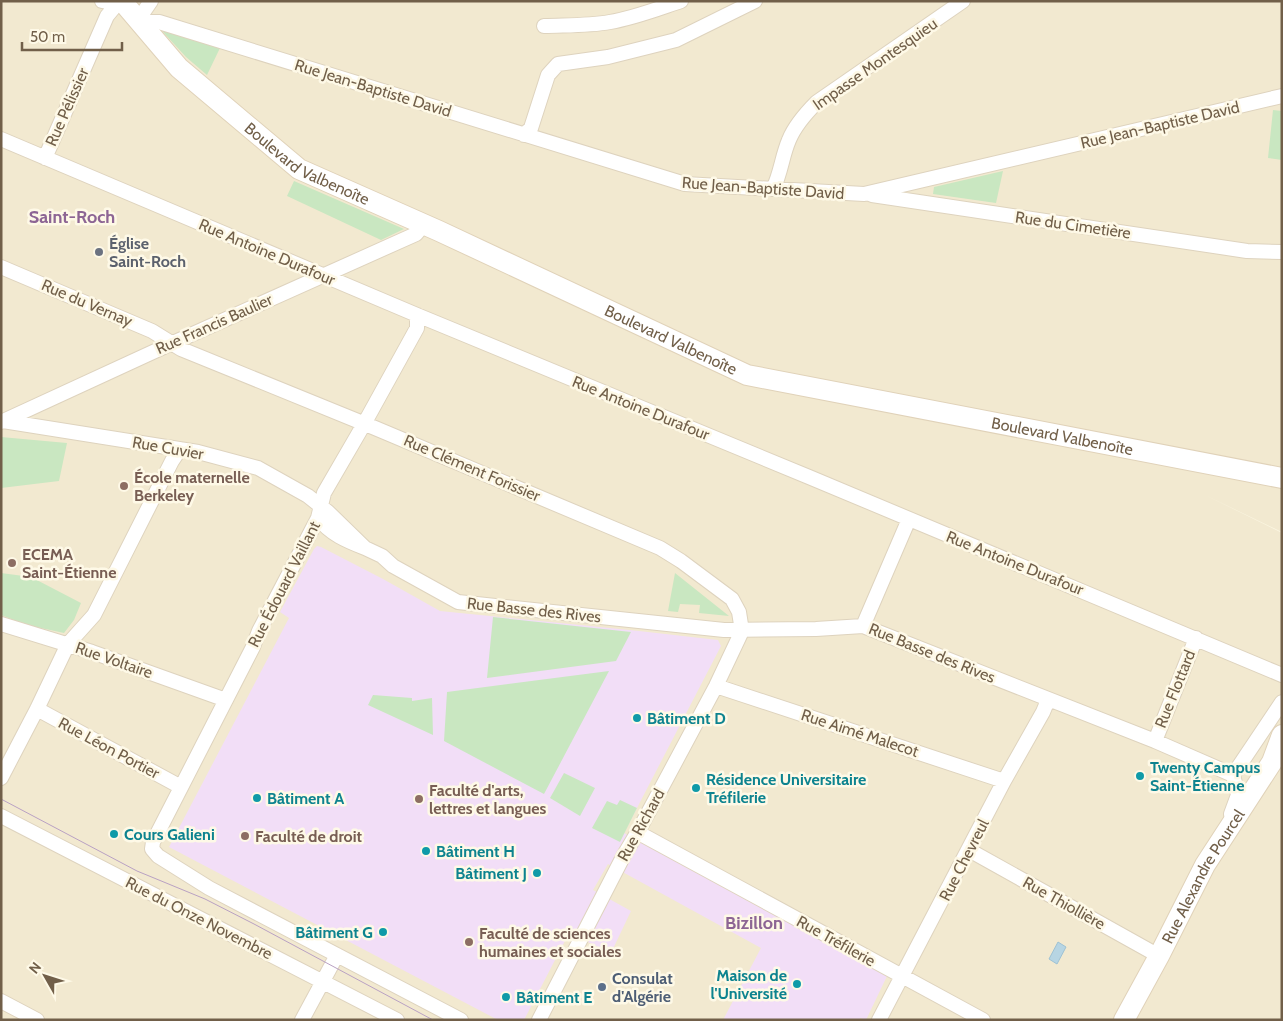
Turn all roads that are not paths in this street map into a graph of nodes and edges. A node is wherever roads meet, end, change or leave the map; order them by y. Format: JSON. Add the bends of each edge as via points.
{"nodes":[{"id":1,"x":102,"y":1,"type":"edge"},
{"id":2,"x":151,"y":1,"type":"edge"},
{"id":3,"x":681,"y":1,"type":"edge"},
{"id":4,"x":756,"y":1,"type":"edge"},
{"id":5,"x":963,"y":1,"type":"edge"},
{"id":6,"x":120,"y":3,"type":"edge"},
{"id":7,"x":138,"y":20,"type":"junction"},
{"id":8,"x":544,"y":26,"type":"dead end"},
{"id":9,"x":1282,"y":96,"type":"edge"},
{"id":10,"x":524,"y":135,"type":"junction"},
{"id":11,"x":1,"y":139,"type":"edge"},
{"id":12,"x":45,"y":158,"type":"junction"},
{"id":13,"x":773,"y":189,"type":"junction"},
{"id":14,"x":864,"y":194,"type":"junction"},
{"id":15,"x":421,"y":223,"type":"junction"},
{"id":16,"x":1282,"y":252,"type":"edge"},
{"id":17,"x":1,"y":267,"type":"edge"},
{"id":18,"x":323,"y":276,"type":"junction"},
{"id":19,"x":417,"y":316,"type":"junction"},
{"id":20,"x":172,"y":343,"type":"junction"},
{"id":21,"x":2,"y":422,"type":"edge"},
{"id":22,"x":364,"y":424,"type":"junction"},
{"id":23,"x":180,"y":449,"type":"junction"},
{"id":24,"x":1282,"y":478,"type":"edge"},
{"id":25,"x":319,"y":512,"type":"junction"},
{"id":26,"x":909,"y":519,"type":"junction"},
{"id":27,"x":458,"y":602,"type":"joint"},
{"id":28,"x":1,"y":624,"type":"edge"},
{"id":29,"x":863,"y":626,"type":"junction"},
{"id":30,"x":742,"y":631,"type":"junction"},
{"id":31,"x":1196,"y":638,"type":"junction"},
{"id":32,"x":68,"y":644,"type":"junction"},
{"id":33,"x":1282,"y":675,"type":"edge"},
{"id":34,"x":716,"y":686,"type":"junction"},
{"id":35,"x":226,"y":700,"type":"junction"},
{"id":36,"x":1048,"y":700,"type":"junction"},
{"id":37,"x":1282,"y":702,"type":"edge"},
{"id":38,"x":37,"y":710,"type":"junction"},
{"id":39,"x":1282,"y":735,"type":"edge"},
{"id":40,"x":1154,"y":741,"type":"junction"},
{"id":41,"x":1233,"y":775,"type":"junction"},
{"id":42,"x":1,"y":778,"type":"edge"},
{"id":43,"x":1004,"y":781,"type":"junction"},
{"id":44,"x":181,"y":787,"type":"junction"},
{"id":45,"x":1,"y":816,"type":"edge"},
{"id":46,"x":637,"y":832,"type":"junction"},
{"id":47,"x":1223,"y":839,"type":"junction"},
{"id":48,"x":969,"y":850,"type":"junction"},
{"id":49,"x":155,"y":853,"type":"joint"},
{"id":50,"x":337,"y":954,"type":"junction"},
{"id":51,"x":1159,"y":956,"type":"junction"},
{"id":52,"x":902,"y":977,"type":"junction"},
{"id":53,"x":323,"y":981,"type":"junction"},
{"id":54,"x":1,"y":1001,"type":"edge"},
{"id":55,"x":37,"y":1020,"type":"edge"},
{"id":56,"x":302,"y":1020,"type":"edge"},
{"id":57,"x":397,"y":1020,"type":"edge"},
{"id":58,"x":461,"y":1020,"type":"edge"},
{"id":59,"x":539,"y":1020,"type":"edge"},
{"id":60,"x":880,"y":1020,"type":"edge"},
{"id":61,"x":983,"y":1020,"type":"edge"},
{"id":62,"x":1124,"y":1020,"type":"edge"}],
"edges":[{"from":1,"to":6,"type":"street"},
{"from":2,"to":7,"type":"street"},
{"from":3,"to":8,"type":"street","via":[[610,22]]},
{"from":4,"to":10,"type":"street","via":[[676,40],[608,57],[558,64],[548,74],[531,128]]},
{"from":5,"to":13,"type":"street","name":"Impasse Montesquieu","via":[[817,102],[800,119],[789,139]]},
{"from":6,"to":7,"type":"main road","name":"Boulevard Valbenoîte"},
{"from":6,"to":12,"type":"street","name":"Rue Pélissier","via":[[107,16]]},
{"from":7,"to":10,"type":"street","name":"Rue Jean-Baptiste David","via":[[158,22]]},
{"from":7,"to":15,"type":"main road","name":"Boulevard Valbenoîte","via":[[179,68],[299,169]]},
{"from":9,"to":14,"type":"street","name":"Rue Jean-Baptiste David"},
{"from":10,"to":13,"type":"street","name":"Rue Jean-Baptiste David","via":[[680,183]]},
{"from":11,"to":12,"type":"street","name":"Rue Antoine Durafour"},
{"from":12,"to":18,"type":"street","name":"Rue Antoine Durafour"},
{"from":13,"to":14,"type":"street","name":"Rue Jean-Baptiste David"},
{"from":14,"to":16,"type":"street","name":"Rue du Cimetière","via":[[1247,251]]},
{"from":15,"to":18,"type":"street","name":"Rue Francis Baulier","via":[[422,227],[416,234]]},
{"from":15,"to":24,"type":"main road","name":"Boulevard Valbenoîte","via":[[747,375]]},
{"from":17,"to":20,"type":"street","name":"Rue du Vernay","via":[[152,331]]},
{"from":18,"to":19,"type":"street","name":"Rue Antoine Durafour"},
{"from":18,"to":20,"type":"street","name":"Rue Francis Baulier"},
{"from":19,"to":22,"type":"street","name":"Rue Édouard Vaillant","via":[[417,328]]},
{"from":19,"to":26,"type":"street","name":"Rue Antoine Durafour"},
{"from":20,"to":21,"type":"street","name":"Rue Francis Baulier"},
{"from":20,"to":22,"type":"street","name":"Rue Clément Forissier"},
{"from":21,"to":23,"type":"street","name":"Rue Cuvier"},
{"from":22,"to":25,"type":"street","name":"Rue Édouard Vaillant","via":[[324,493]]},
{"from":22,"to":30,"type":"street","name":"Rue Clément Forissier","via":[[660,548],[732,599],[739,612]]},
{"from":23,"to":25,"type":"street","name":"Rue Cuvier","via":[[258,468],[308,496]]},
{"from":23,"to":32,"type":"street","via":[[94,615]]},
{"from":25,"to":27,"type":"street","name":"Rue Cuvier","via":[[365,548]]},
{"from":25,"to":35,"type":"street","name":"Rue Édouard Vaillant"},
{"from":26,"to":29,"type":"street"},
{"from":26,"to":31,"type":"street","name":"Rue Antoine Durafour"},
{"from":27,"to":30,"type":"street","name":"Rue Basse des Rives"},
{"from":28,"to":32,"type":"street","name":"Rue Voltaire"},
{"from":29,"to":30,"type":"street","name":"Rue Basse des Rives"},
{"from":29,"to":36,"type":"street","name":"Rue Basse des Rives"},
{"from":30,"to":34,"type":"street","name":"Rue Richard"},
{"from":31,"to":33,"type":"street","name":"Rue Antoine Durafour"},
{"from":31,"to":40,"type":"street","name":"Rue Flottard"},
{"from":32,"to":35,"type":"street","name":"Rue Voltaire"},
{"from":32,"to":38,"type":"street"},
{"from":34,"to":43,"type":"street","name":"Rue Aimé Malecot"},
{"from":34,"to":46,"type":"street","name":"Rue Richard"},
{"from":35,"to":44,"type":"street","name":"Rue Édouard Vaillant"},
{"from":36,"to":40,"type":"street","name":"Rue Basse des Rives"},
{"from":36,"to":43,"type":"street","name":"Rue Chevreul"},
{"from":37,"to":41,"type":"street"},
{"from":38,"to":42,"type":"street"},
{"from":38,"to":44,"type":"street","name":"Rue Léon Portier"},
{"from":39,"to":47,"type":"main road","name":"Rue Alexandre Pourcel","via":[[1272,762]]},
{"from":40,"to":41,"type":"street","name":"Rue Basse des Rives"},
{"from":41,"to":47,"type":"street","via":[[1238,795]]},
{"from":43,"to":48,"type":"street","name":"Rue Chevreul"},
{"from":44,"to":49,"type":"street","name":"Rue Édouard Vaillant","via":[[153,842]]},
{"from":45,"to":53,"type":"street","name":"Rue du Onze Novembre"},
{"from":46,"to":52,"type":"street","name":"Rue Tréfilerie"},
{"from":46,"to":59,"type":"street","name":"Rue Richard"},
{"from":47,"to":51,"type":"main road","name":"Rue Alexandre Pourcel","via":[[1196,882]]},
{"from":48,"to":51,"type":"street","name":"Rue Thiollière"},
{"from":48,"to":52,"type":"street","name":"Rue Chevreul"},
{"from":49,"to":50,"type":"street","name":"Rue du Onze Novembre","via":[[209,888]]},
{"from":50,"to":53,"type":"street"},
{"from":50,"to":58,"type":"street","name":"Rue du Onze Novembre"},
{"from":51,"to":62,"type":"main road","name":"Rue Alexandre Pourcel"},
{"from":52,"to":60,"type":"street","name":"Rue Chevreul"},
{"from":52,"to":61,"type":"street","name":"Rue Tréfilerie"},
{"from":53,"to":56,"type":"street"},
{"from":53,"to":57,"type":"street","name":"Rue du Onze Novembre"},
{"from":54,"to":55,"type":"street"}]}
